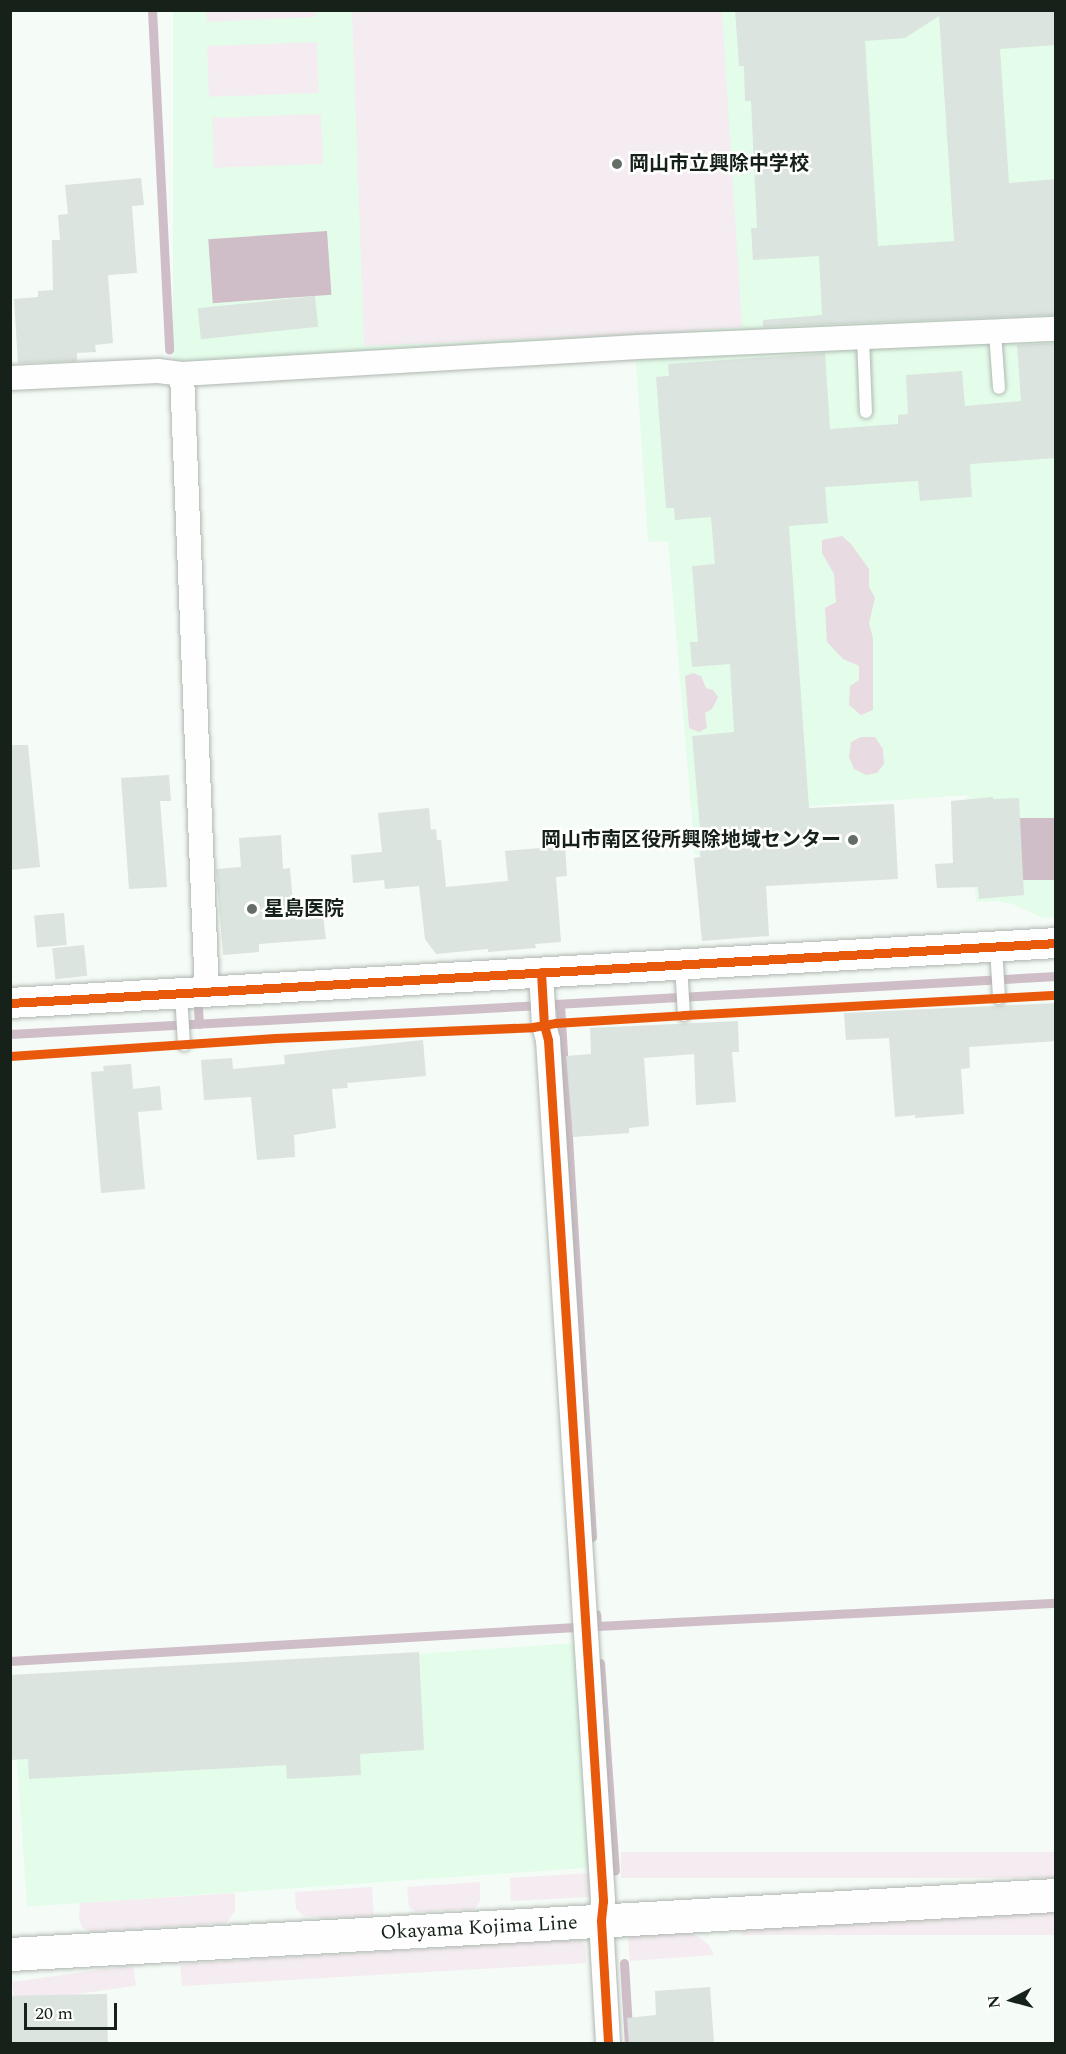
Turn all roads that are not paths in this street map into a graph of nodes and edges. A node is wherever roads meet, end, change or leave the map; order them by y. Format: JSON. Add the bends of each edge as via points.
{"nodes":[{"id":1,"x":1056,"y":328,"type":"edge"},
{"id":2,"x":995,"y":332,"type":"junction"},
{"id":3,"x":863,"y":338,"type":"junction"},
{"id":4,"x":182,"y":374,"type":"junction"},
{"id":5,"x":10,"y":378,"type":"edge"},
{"id":6,"x":999,"y":388,"type":"dead end"},
{"id":7,"x":866,"y":412,"type":"dead end"},
{"id":8,"x":1056,"y":943,"type":"edge"},
{"id":9,"x":996,"y":958,"type":"junction"},
{"id":10,"x":682,"y":975,"type":"junction"},
{"id":11,"x":542,"y":981,"type":"junction"},
{"id":12,"x":998,"y":994,"type":"dead end"},
{"id":13,"x":190,"y":999,"type":"junction"},
{"id":14,"x":10,"y":1003,"type":"edge"},
{"id":15,"x":684,"y":1012,"type":"dead end"},
{"id":16,"x":184,"y":1041,"type":"dead end"},
{"id":17,"x":1056,"y":1895,"type":"edge"},
{"id":18,"x":601,"y":1921,"type":"junction"},
{"id":19,"x":10,"y":1954,"type":"edge"},
{"id":20,"x":608,"y":2043,"type":"edge"}],
"edges":[{"from":1,"to":2,"type":"street"},
{"from":2,"to":3,"type":"street"},
{"from":2,"to":6,"type":"lane"},
{"from":3,"to":4,"type":"street"},
{"from":3,"to":7,"type":"lane"},
{"from":4,"to":5,"type":"street","via":[[158,371]]},
{"from":4,"to":13,"type":"street"},
{"from":8,"to":9,"type":"street"},
{"from":9,"to":10,"type":"street"},
{"from":9,"to":12,"type":"lane"},
{"from":10,"to":11,"type":"street"},
{"from":10,"to":15,"type":"lane"},
{"from":11,"to":13,"type":"street"},
{"from":11,"to":18,"type":"street","via":[[603,1901]]},
{"from":13,"to":14,"type":"street"},
{"from":13,"to":16,"type":"lane"},
{"from":17,"to":18,"type":"main road","name":"Okayama Kojima Line"},
{"from":18,"to":19,"type":"main road","name":"Okayama Kojima Line"},
{"from":18,"to":20,"type":"street"}]}
